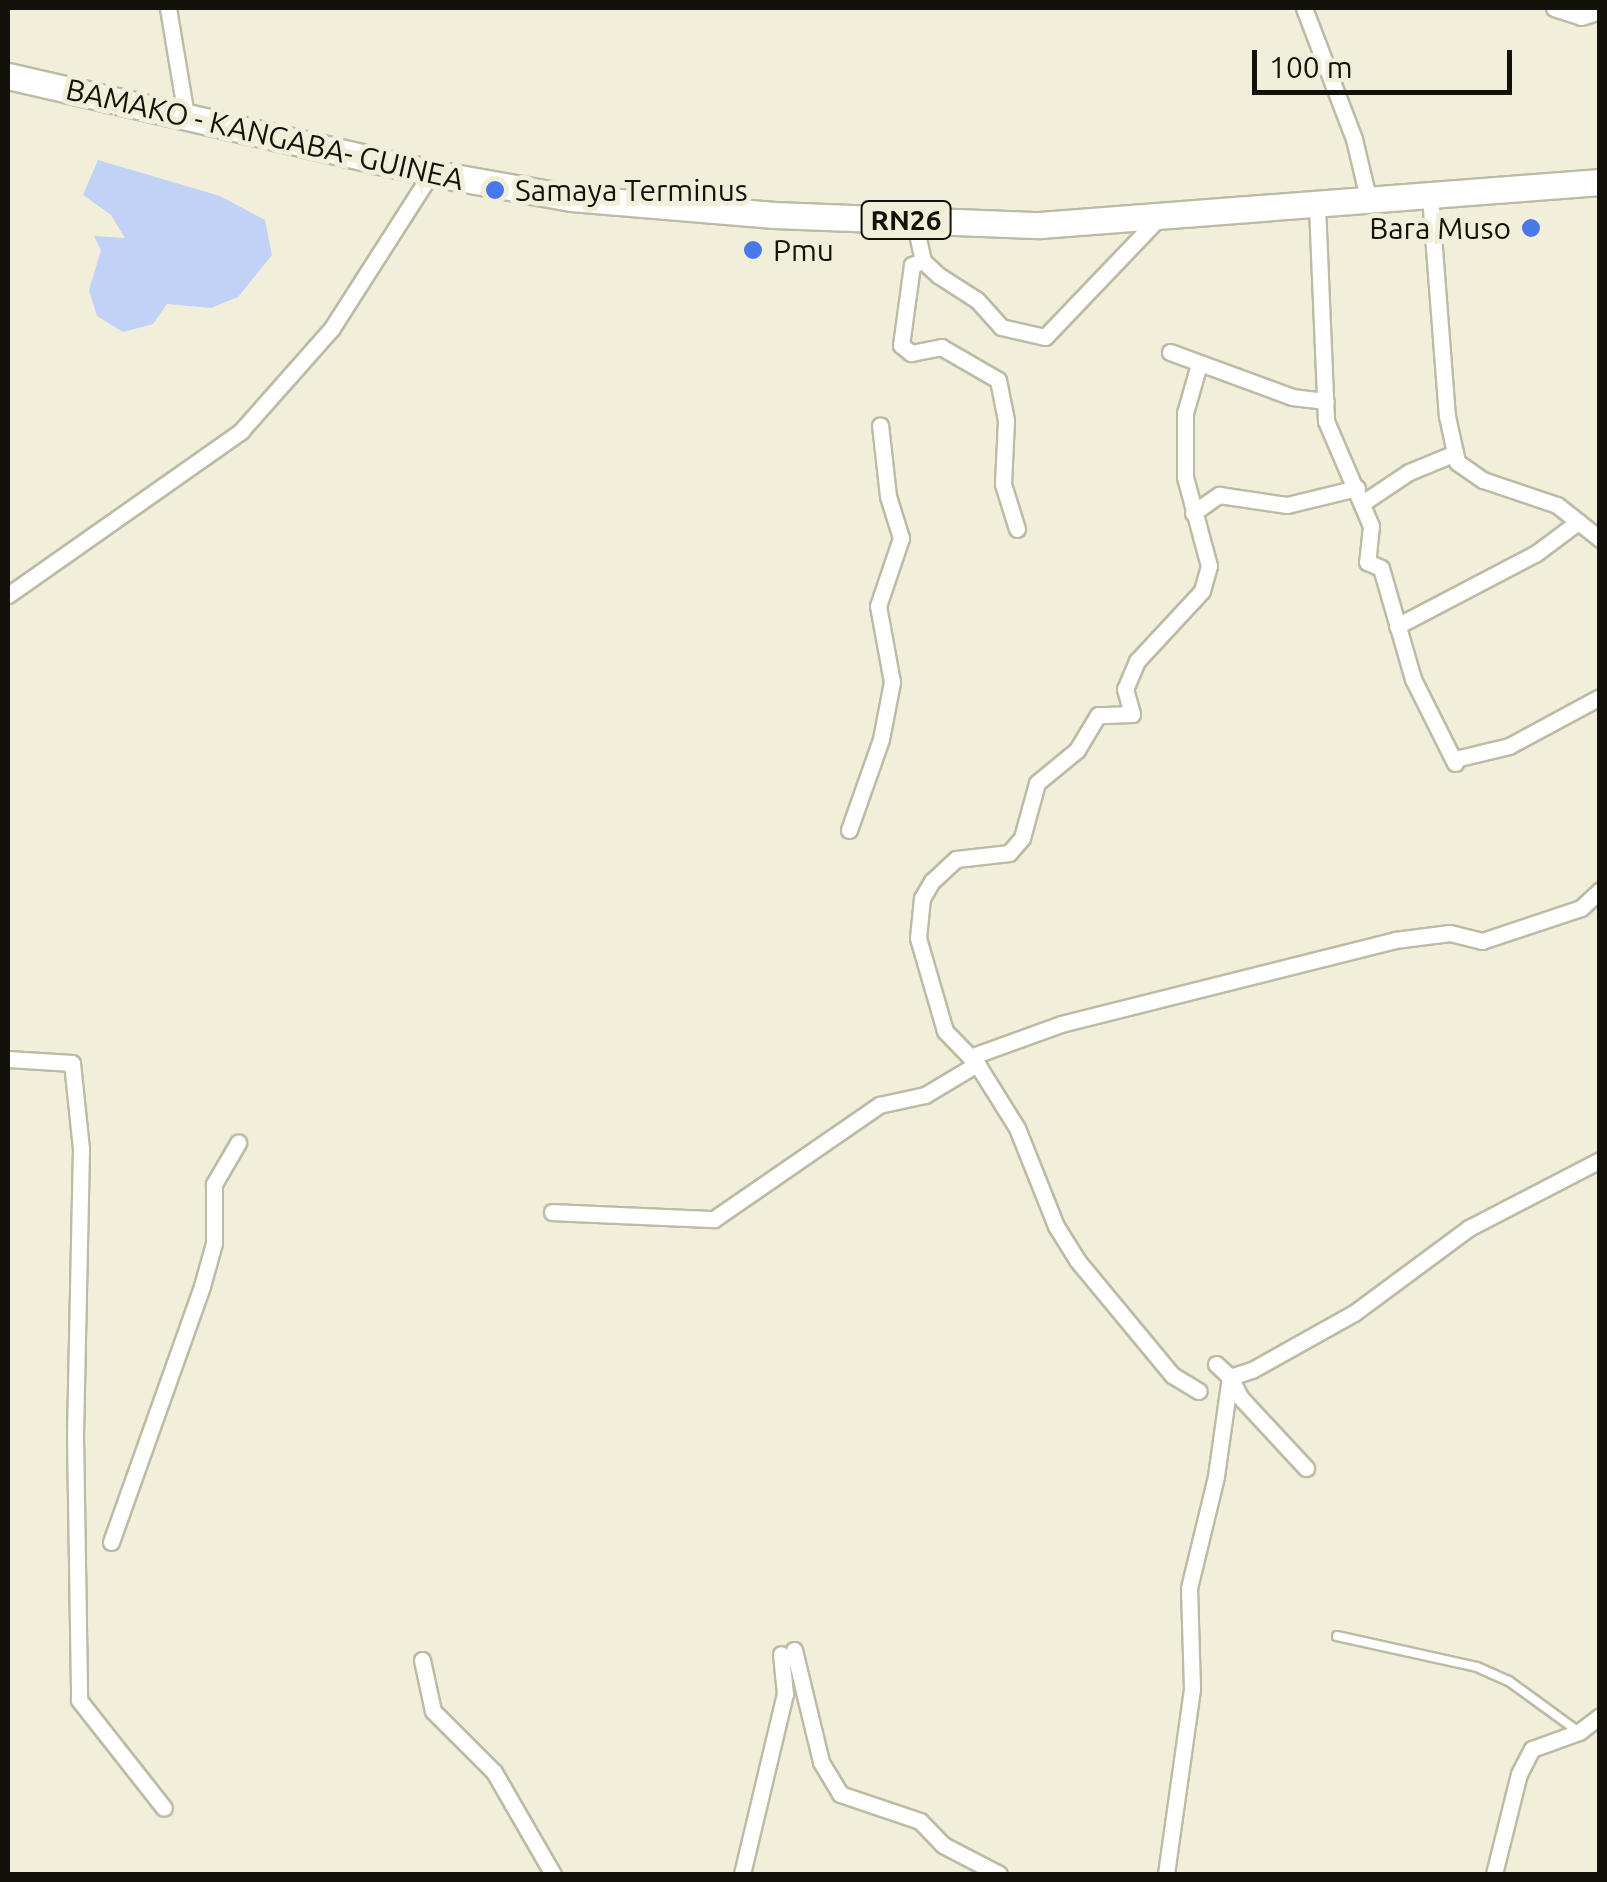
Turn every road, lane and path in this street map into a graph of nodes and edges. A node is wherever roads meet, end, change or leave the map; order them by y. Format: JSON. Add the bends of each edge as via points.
{"nodes":[{"id":1,"x":168,"y":8,"type":"edge"},
{"id":2,"x":1304,"y":8,"type":"edge"},
{"id":3,"x":1554,"y":8,"type":"edge"},
{"id":4,"x":1600,"y":11,"type":"edge"},
{"id":5,"x":8,"y":76,"type":"edge"},
{"id":6,"x":186,"y":115,"type":"junction"},
{"id":7,"x":431,"y":174,"type":"junction"},
{"id":8,"x":1600,"y":182,"type":"edge"},
{"id":9,"x":1430,"y":196,"type":"junction"},
{"id":10,"x":1369,"y":202,"type":"junction"},
{"id":11,"x":1318,"y":206,"type":"junction"},
{"id":12,"x":914,"y":220,"type":"junction"},
{"id":13,"x":1157,"y":220,"type":"junction"},
{"id":14,"x":923,"y":262,"type":"junction"},
{"id":15,"x":1170,"y":352,"type":"dead end"},
{"id":16,"x":1198,"y":364,"type":"junction"},
{"id":17,"x":1326,"y":401,"type":"junction"},
{"id":18,"x":880,"y":425,"type":"dead end"},
{"id":19,"x":1455,"y":453,"type":"junction"},
{"id":20,"x":1360,"y":495,"type":"junction"},
{"id":21,"x":1193,"y":513,"type":"junction"},
{"id":22,"x":1578,"y":522,"type":"junction"},
{"id":23,"x":1017,"y":529,"type":"dead end"},
{"id":24,"x":1600,"y":539,"type":"edge"},
{"id":25,"x":8,"y":595,"type":"edge"},
{"id":26,"x":1397,"y":626,"type":"junction"},
{"id":27,"x":1600,"y":697,"type":"edge"},
{"id":28,"x":849,"y":830,"type":"dead end"},
{"id":29,"x":1600,"y":890,"type":"edge"},
{"id":30,"x":8,"y":1059,"type":"edge"},
{"id":31,"x":974,"y":1061,"type":"junction"},
{"id":32,"x":238,"y":1143,"type":"dead end"},
{"id":33,"x":1600,"y":1160,"type":"edge"},
{"id":34,"x":552,"y":1212,"type":"dead end"},
{"id":35,"x":1216,"y":1364,"type":"dead end"},
{"id":36,"x":1230,"y":1377,"type":"junction"},
{"id":37,"x":1199,"y":1391,"type":"dead end"},
{"id":38,"x":1306,"y":1468,"type":"dead end"},
{"id":39,"x":111,"y":1542,"type":"dead end"},
{"id":40,"x":1337,"y":1636,"type":"dead end"},
{"id":41,"x":422,"y":1660,"type":"dead end"},
{"id":42,"x":1600,"y":1716,"type":"edge"},
{"id":43,"x":1579,"y":1732,"type":"junction"},
{"id":44,"x":164,"y":1808,"type":"dead end"},
{"id":45,"x":553,"y":1874,"type":"edge"},
{"id":46,"x":742,"y":1874,"type":"edge"},
{"id":47,"x":999,"y":1874,"type":"edge"},
{"id":48,"x":1166,"y":1874,"type":"edge"},
{"id":49,"x":1494,"y":1874,"type":"edge"}],
"edges":[{"from":1,"to":6,"type":"street"},
{"from":2,"to":10,"type":"street","via":[[1354,139]]},
{"from":3,"to":4,"type":"street","via":[[1581,17]]},
{"from":5,"to":6,"type":"main road","name":"BAMAKO - KANGABA- GUINEA","number":"RN26"},
{"from":6,"to":7,"type":"main road","name":"BAMAKO - KANGABA- GUINEA","number":"RN26"},
{"from":7,"to":12,"type":"main road","name":"BAMAKO - KANGABA- GUINEA","number":"RN26","via":[[571,198]]},
{"from":7,"to":25,"type":"street","via":[[332,328],[241,430]]},
{"from":8,"to":9,"type":"main road","name":"BAMAKO - KANGABA- GUINEA","number":"RN26"},
{"from":9,"to":10,"type":"main road","name":"BAMAKO - KANGABA- GUINEA","number":"RN26"},
{"from":9,"to":19,"type":"street"},
{"from":10,"to":11,"type":"main road","name":"BAMAKO - KANGABA- GUINEA","number":"RN26"},
{"from":11,"to":13,"type":"main road","name":"BAMAKO - KANGABA- GUINEA","number":"RN26"},
{"from":11,"to":17,"type":"street"},
{"from":12,"to":13,"type":"main road","name":"BAMAKO - KANGABA- GUINEA","number":"RN26","via":[[1040,226]]},
{"from":12,"to":14,"type":"street"},
{"from":13,"to":14,"type":"street","via":[[1045,337],[1001,327]]},
{"from":14,"to":23,"type":"street","via":[[912,264],[901,345],[910,353],[941,348],[998,380],[1006,420],[1003,484]]},
{"from":15,"to":16,"type":"street"},
{"from":16,"to":17,"type":"street","via":[[1292,398]]},
{"from":16,"to":21,"type":"street","via":[[1185,414],[1185,477]]},
{"from":17,"to":20,"type":"street","via":[[1326,421]]},
{"from":18,"to":28,"type":"street","via":[[888,496],[901,538],[878,606],[892,682],[881,739]]},
{"from":19,"to":20,"type":"street"},
{"from":19,"to":22,"type":"street","via":[[1457,462],[1483,480],[1557,505]]},
{"from":20,"to":21,"type":"street","via":[[1286,505],[1220,495]]},
{"from":20,"to":26,"type":"street","via":[[1371,526],[1367,562],[1381,568]]},
{"from":21,"to":31,"type":"street","via":[[1209,566],[1202,591],[1137,661],[1125,689],[1132,714],[1098,715],[1077,750],[1036,783],[1022,838],[1009,853],[956,860],[922,898],[918,938],[929,987],[946,1032]]},
{"from":22,"to":24,"type":"street"},
{"from":22,"to":26,"type":"street","via":[[1535,554]]},
{"from":26,"to":27,"type":"street","via":[[1414,679],[1455,761],[1509,746]]},
{"from":29,"to":31,"type":"street","via":[[1581,908],[1482,942],[1450,933],[1395,940],[1061,1024]]},
{"from":30,"to":44,"type":"street","via":[[72,1063],[81,1148],[74,1434],[79,1700]]},
{"from":31,"to":34,"type":"street","via":[[925,1095],[879,1105],[714,1219]]},
{"from":31,"to":37,"type":"street","via":[[1017,1128],[1056,1226],[1094,1286],[1172,1375]]},
{"from":32,"to":39,"type":"street","via":[[214,1184],[214,1243],[202,1286]]},
{"from":33,"to":36,"type":"street","via":[[1470,1228],[1354,1313]]},
{"from":35,"to":36,"type":"street"},
{"from":36,"to":38,"type":"street","via":[[1240,1397]]},
{"from":36,"to":48,"type":"street","via":[[1216,1476],[1189,1588],[1192,1689]]},
{"from":40,"to":43,"type":"lane","via":[[1476,1667],[1509,1681]]},
{"from":41,"to":45,"type":"street","via":[[434,1712],[494,1772]]},
{"from":42,"to":43,"type":"street"},
{"from":43,"to":49,"type":"street","via":[[1532,1749],[1519,1774]]},
{"from":46,"to":47,"type":"street","via":[[785,1694],[788,1652],[821,1762],[840,1794],[920,1821],[943,1844]]}]}
